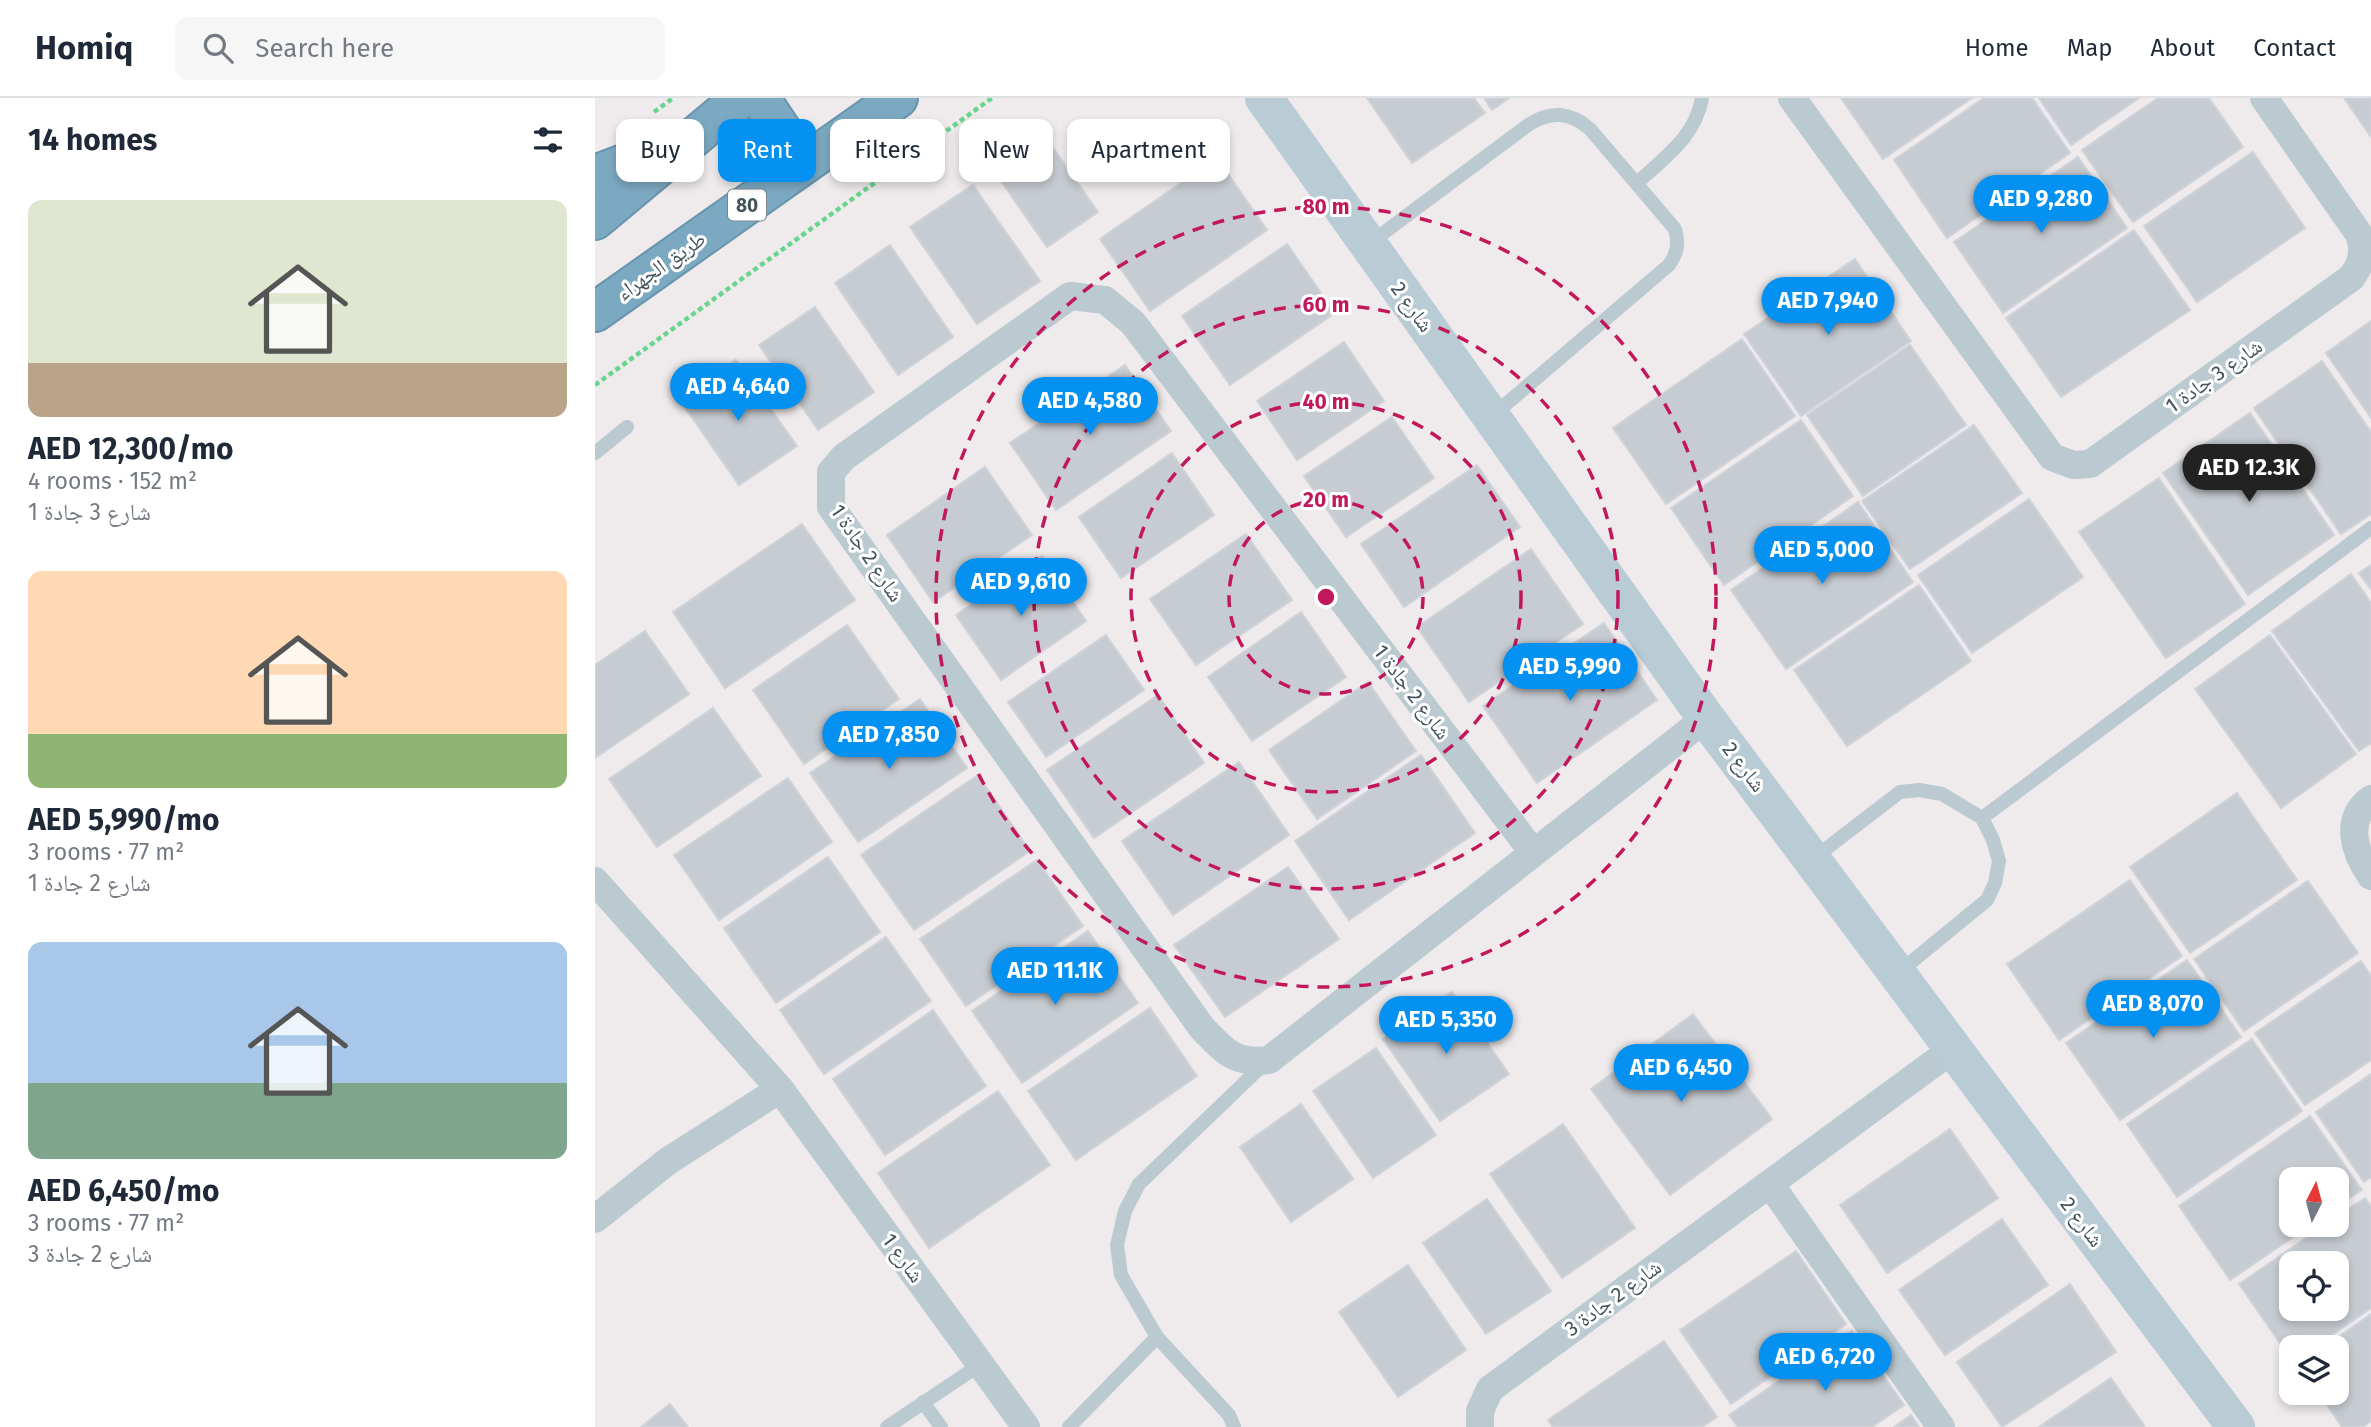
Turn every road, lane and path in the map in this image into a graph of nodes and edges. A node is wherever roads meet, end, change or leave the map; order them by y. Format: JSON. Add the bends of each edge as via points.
{"nodes":[{"id":1,"x":741,"y":98,"type":"edge"},
{"id":2,"x":760,"y":98,"type":"edge"},
{"id":3,"x":898,"y":98,"type":"edge"},
{"id":4,"x":992,"y":98,"type":"edge"},
{"id":5,"x":1263,"y":98,"type":"edge"},
{"id":6,"x":1702,"y":98,"type":"edge"},
{"id":7,"x":1792,"y":98,"type":"edge"},
{"id":8,"x":2264,"y":98,"type":"edge"},
{"id":9,"x":774,"y":119,"type":"edge"},
{"id":10,"x":704,"y":127,"type":"edge"},
{"id":11,"x":816,"y":156,"type":"edge"},
{"id":12,"x":616,"y":167,"type":"edge"},
{"id":13,"x":595,"y":175,"type":"edge"},
{"id":14,"x":639,"y":182,"type":"edge"},
{"id":15,"x":779,"y":182,"type":"edge"},
{"id":16,"x":1637,"y":183,"type":"junction"},
{"id":17,"x":595,"y":220,"type":"edge"},
{"id":18,"x":1368,"y":245,"type":"junction"},
{"id":19,"x":595,"y":313,"type":"edge"},
{"id":20,"x":595,"y":385,"type":"edge"},
{"id":21,"x":1491,"y":417,"type":"junction"},
{"id":22,"x":627,"y":428,"type":"dead end"},
{"id":23,"x":595,"y":453,"type":"edge"},
{"id":24,"x":2371,"y":528,"type":"edge"},
{"id":25,"x":1706,"y":718,"type":"junction"},
{"id":26,"x":2371,"y":799,"type":"edge"},
{"id":27,"x":1982,"y":818,"type":"junction"},
{"id":28,"x":1532,"y":851,"type":"junction"},
{"id":29,"x":1812,"y":859,"type":"junction"},
{"id":30,"x":2371,"y":876,"type":"edge"},
{"id":31,"x":595,"y":881,"type":"edge"},
{"id":32,"x":1899,"y":972,"type":"junction"},
{"id":33,"x":1953,"y":1049,"type":"junction"},
{"id":34,"x":1269,"y":1060,"type":"junction"},
{"id":35,"x":780,"y":1088,"type":"junction"},
{"id":36,"x":1770,"y":1184,"type":"junction"},
{"id":37,"x":595,"y":1219,"type":"edge"},
{"id":38,"x":1157,"y":1337,"type":"junction"},
{"id":39,"x":981,"y":1364,"type":"junction"},
{"id":40,"x":923,"y":1402,"type":"junction"},
{"id":41,"x":887,"y":1427,"type":"edge"},
{"id":42,"x":941,"y":1427,"type":"edge"},
{"id":43,"x":1026,"y":1427,"type":"edge"},
{"id":44,"x":1069,"y":1427,"type":"edge"},
{"id":45,"x":1234,"y":1427,"type":"edge"},
{"id":46,"x":1480,"y":1427,"type":"edge"},
{"id":47,"x":1941,"y":1427,"type":"edge"},
{"id":48,"x":2236,"y":1427,"type":"edge"}],
"edges":[{"from":1,"to":10,"type":"highway"},
{"from":2,"to":9,"type":"highway"},
{"from":3,"to":11,"type":"highway","name":"طريق الجهراء","number":"80"},
{"from":4,"to":20,"type":"path"},
{"from":5,"to":18,"type":"street","name":"شارع 2"},
{"from":6,"to":16,"type":"lane","via":[[1686,137]]},
{"from":7,"to":8,"type":"street","name":"شارع 3 جادة 1","via":[[2052,457],[2073,465],[2090,464],[2357,271],[2363,253],[2359,234]]},
{"from":12,"to":13,"type":"highway"},
{"from":14,"to":17,"type":"highway"},
{"from":15,"to":19,"type":"highway","name":"طريق الجهراء","number":"80"},
{"from":16,"to":18,"type":"lane","via":[[1580,120],[1553,114],[1528,125]]},
{"from":16,"to":21,"type":"lane","via":[[1675,229],[1676,255]]},
{"from":18,"to":21,"type":"street","name":"شارع 2"},
{"from":21,"to":25,"type":"street","name":"شارع 2"},
{"from":22,"to":23,"type":"lane"},
{"from":24,"to":27,"type":"lane"},
{"from":25,"to":28,"type":"street"},
{"from":25,"to":29,"type":"street","name":"شارع 2"},
{"from":26,"to":30,"type":"street","via":[[2353,831],[2355,846]]},
{"from":27,"to":29,"type":"lane","via":[[1942,794],[1900,792]]},
{"from":27,"to":32,"type":"lane","via":[[1999,861],[1987,900]]},
{"from":28,"to":34,"type":"street"},
{"from":28,"to":34,"type":"street","name":"شارع 2 جادة 1","via":[[1133,323],[1105,300],[1070,296],[844,457],[831,472],[831,507],[1202,1028],[1231,1056],[1249,1062]]},
{"from":29,"to":32,"type":"street","name":"شارع 2"},
{"from":31,"to":35,"type":"street","name":"شارع 1"},
{"from":32,"to":33,"type":"street","name":"شارع 2"},
{"from":33,"to":36,"type":"street","name":"شارع 2 جادة 3"},
{"from":33,"to":48,"type":"street","name":"شارع 2"},
{"from":34,"to":38,"type":"lane","via":[[1139,1184],[1125,1211],[1117,1245],[1121,1275]]},
{"from":35,"to":37,"type":"street","via":[[668,1161]]},
{"from":35,"to":39,"type":"street","name":"شارع 1"},
{"from":36,"to":46,"type":"street","name":"شارع 2 جادة 3","via":[[1490,1389],[1480,1411]]},
{"from":36,"to":47,"type":"street"},
{"from":38,"to":44,"type":"lane"},
{"from":38,"to":45,"type":"lane","via":[[1229,1415]]},
{"from":39,"to":40,"type":"lane"},
{"from":39,"to":43,"type":"street","name":"شارع 1"},
{"from":40,"to":41,"type":"lane"},
{"from":40,"to":42,"type":"lane"}]}
